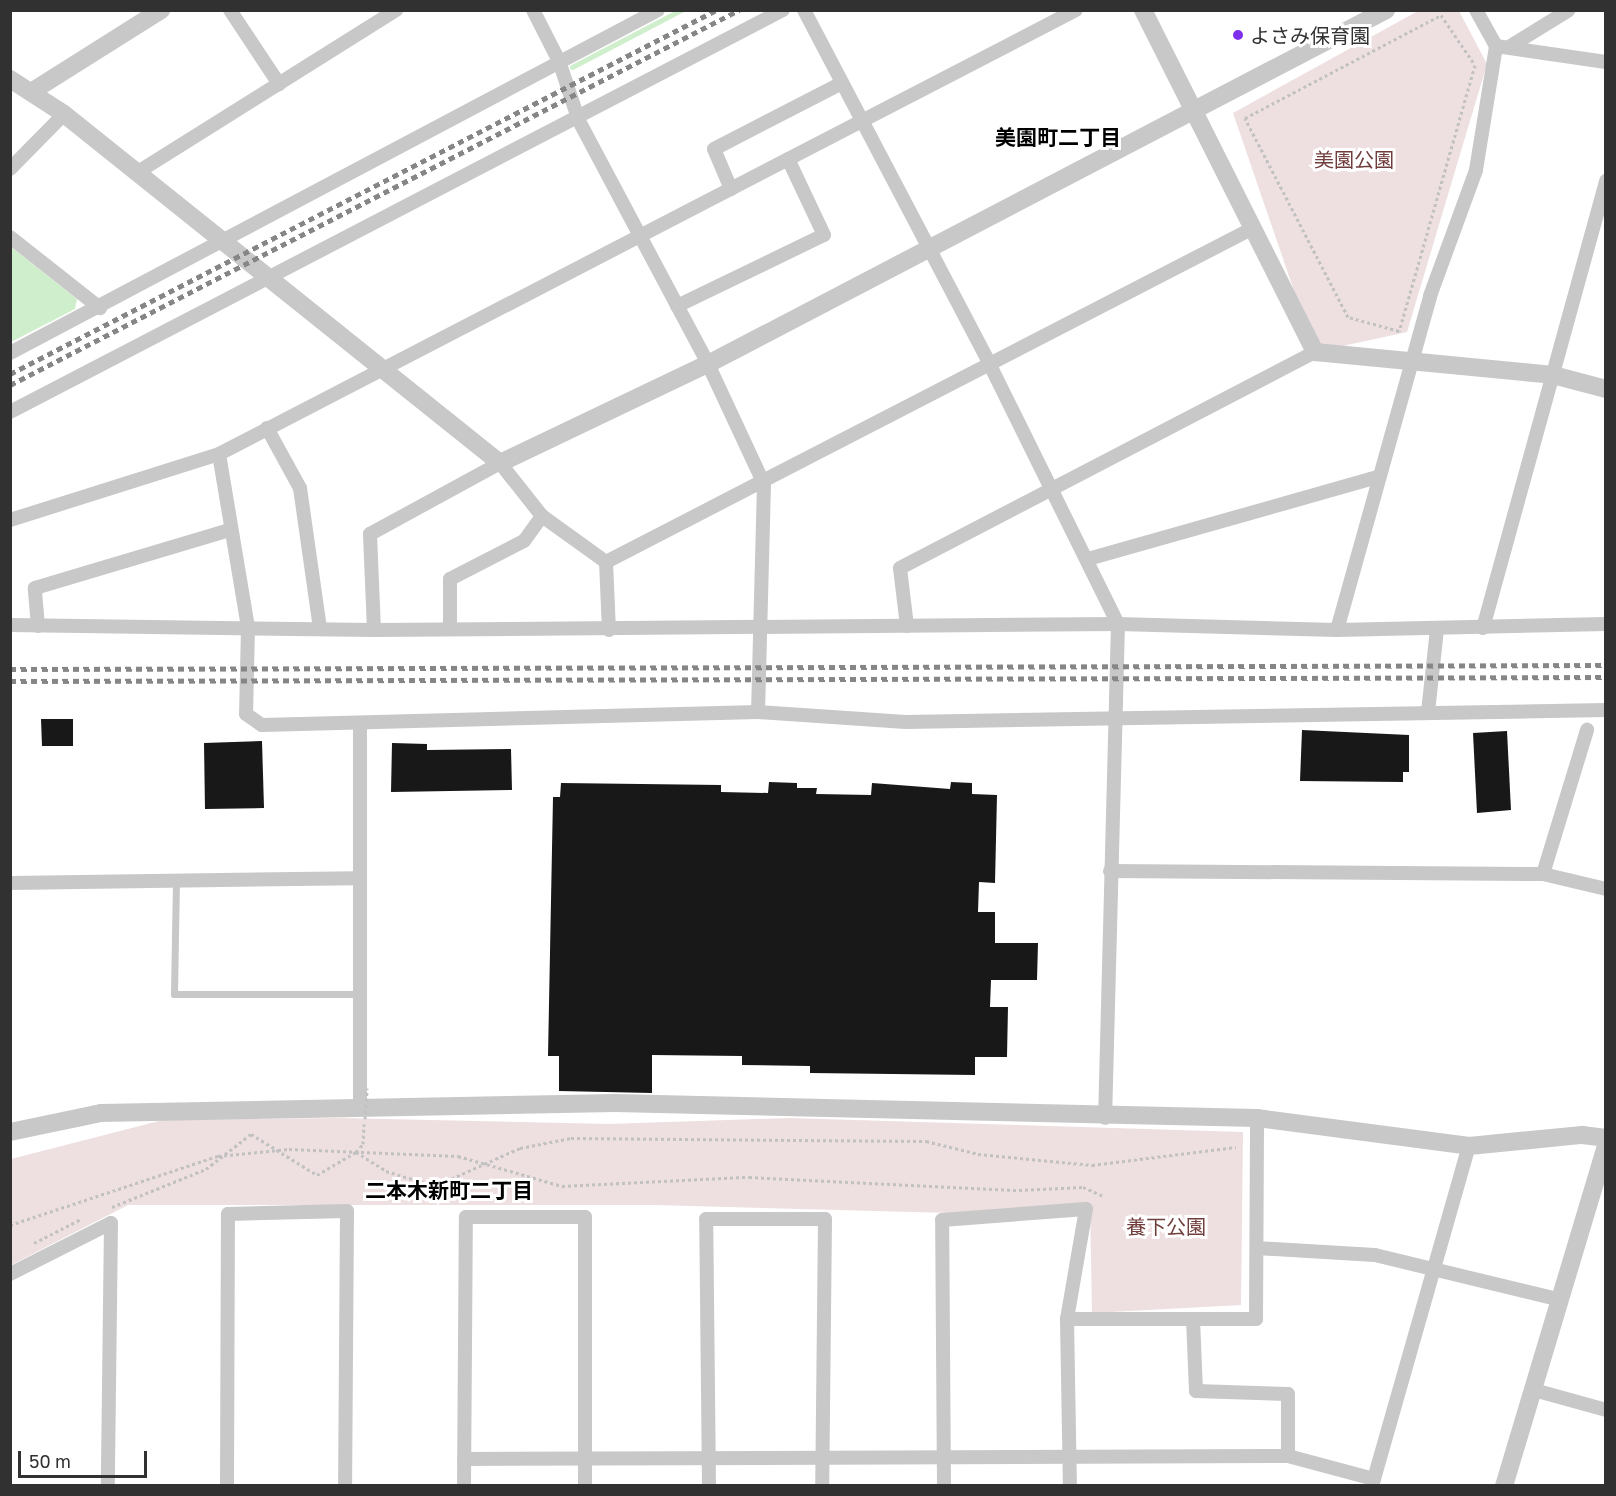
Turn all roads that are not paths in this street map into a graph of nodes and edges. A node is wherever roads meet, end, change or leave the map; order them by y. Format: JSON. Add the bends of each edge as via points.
{"nodes":[{"id":1,"x":161,"y":10,"type":"edge"},
{"id":2,"x":230,"y":10,"type":"edge"},
{"id":3,"x":396,"y":10,"type":"edge"},
{"id":4,"x":533,"y":10,"type":"edge"},
{"id":5,"x":658,"y":10,"type":"edge"},
{"id":6,"x":783,"y":10,"type":"edge"},
{"id":7,"x":804,"y":10,"type":"edge"},
{"id":8,"x":1076,"y":10,"type":"edge"},
{"id":9,"x":1143,"y":10,"type":"edge"},
{"id":10,"x":1386,"y":10,"type":"edge"},
{"id":11,"x":1476,"y":10,"type":"edge"},
{"id":12,"x":1569,"y":10,"type":"edge"},
{"id":13,"x":1503,"y":46,"type":"junction"},
{"id":14,"x":559,"y":61,"type":"junction"},
{"id":15,"x":1605,"y":62,"type":"edge"},
{"id":16,"x":10,"y":79,"type":"edge"},
{"id":17,"x":842,"y":83,"type":"junction"},
{"id":18,"x":279,"y":84,"type":"junction"},
{"id":19,"x":31,"y":93,"type":"junction"},
{"id":20,"x":1192,"y":110,"type":"junction"},
{"id":21,"x":64,"y":114,"type":"junction"},
{"id":22,"x":863,"y":120,"type":"junction"},
{"id":23,"x":579,"y":121,"type":"junction"},
{"id":24,"x":788,"y":159,"type":"junction"},
{"id":25,"x":10,"y":169,"type":"edge"},
{"id":26,"x":138,"y":172,"type":"junction"},
{"id":27,"x":1605,"y":181,"type":"edge"},
{"id":28,"x":731,"y":189,"type":"junction"},
{"id":29,"x":1253,"y":228,"type":"junction"},
{"id":30,"x":639,"y":236,"type":"junction"},
{"id":31,"x":10,"y":237,"type":"edge"},
{"id":32,"x":221,"y":241,"type":"junction"},
{"id":33,"x":929,"y":245,"type":"junction"},
{"id":34,"x":267,"y":278,"type":"junction"},
{"id":35,"x":677,"y":306,"type":"junction"},
{"id":36,"x":100,"y":308,"type":"junction"},
{"id":37,"x":10,"y":352,"type":"edge"},
{"id":38,"x":1315,"y":352,"type":"junction"},
{"id":39,"x":1411,"y":359,"type":"junction"},
{"id":40,"x":989,"y":363,"type":"junction"},
{"id":41,"x":708,"y":364,"type":"junction"},
{"id":42,"x":382,"y":370,"type":"junction"},
{"id":43,"x":1553,"y":375,"type":"junction"},
{"id":44,"x":1605,"y":389,"type":"edge"},
{"id":45,"x":10,"y":412,"type":"edge"},
{"id":46,"x":267,"y":428,"type":"junction"},
{"id":47,"x":219,"y":454,"type":"junction"},
{"id":48,"x":500,"y":463,"type":"junction"},
{"id":49,"x":1375,"y":478,"type":"junction"},
{"id":50,"x":764,"y":483,"type":"junction"},
{"id":51,"x":1052,"y":487,"type":"junction"},
{"id":52,"x":542,"y":516,"type":"junction"},
{"id":53,"x":10,"y":520,"type":"edge"},
{"id":54,"x":230,"y":530,"type":"junction"},
{"id":55,"x":1088,"y":559,"type":"junction"},
{"id":56,"x":606,"y":562,"type":"junction"},
{"id":57,"x":1118,"y":624,"type":"junction"},
{"id":58,"x":1605,"y":624,"type":"edge"},
{"id":59,"x":10,"y":625,"type":"edge"},
{"id":60,"x":38,"y":626,"type":"junction"},
{"id":61,"x":907,"y":626,"type":"junction"},
{"id":62,"x":248,"y":628,"type":"junction"},
{"id":63,"x":320,"y":628,"type":"junction"},
{"id":64,"x":763,"y":628,"type":"junction"},
{"id":65,"x":1483,"y":628,"type":"junction"},
{"id":66,"x":450,"y":629,"type":"junction"},
{"id":67,"x":1437,"y":629,"type":"junction"},
{"id":68,"x":374,"y":630,"type":"junction"},
{"id":69,"x":609,"y":630,"type":"junction"},
{"id":70,"x":1337,"y":630,"type":"junction"},
{"id":71,"x":1605,"y":710,"type":"edge"},
{"id":72,"x":758,"y":712,"type":"junction"},
{"id":73,"x":1428,"y":712,"type":"junction"},
{"id":74,"x":1113,"y":720,"type":"junction"},
{"id":75,"x":360,"y":723,"type":"junction"},
{"id":76,"x":1587,"y":730,"type":"dead end"},
{"id":77,"x":1110,"y":871,"type":"junction"},
{"id":78,"x":1543,"y":874,"type":"junction"},
{"id":79,"x":357,"y":878,"type":"junction"},
{"id":80,"x":176,"y":880,"type":"junction"},
{"id":81,"x":10,"y":883,"type":"edge"},
{"id":82,"x":1605,"y":889,"type":"edge"},
{"id":83,"x":358,"y":994,"type":"junction"},
{"id":84,"x":364,"y":1104,"type":"junction"},
{"id":85,"x":1105,"y":1118,"type":"junction"},
{"id":86,"x":1257,"y":1118,"type":"junction"},
{"id":87,"x":10,"y":1132,"type":"edge"},
{"id":88,"x":1605,"y":1138,"type":"edge"},
{"id":89,"x":1469,"y":1146,"type":"junction"},
{"id":90,"x":1605,"y":1147,"type":"edge"},
{"id":91,"x":1257,"y":1248,"type":"junction"},
{"id":92,"x":1435,"y":1269,"type":"junction"},
{"id":93,"x":10,"y":1274,"type":"edge"},
{"id":94,"x":1560,"y":1300,"type":"junction"},
{"id":95,"x":1067,"y":1319,"type":"junction"},
{"id":96,"x":1193,"y":1319,"type":"junction"},
{"id":97,"x":1534,"y":1390,"type":"junction"},
{"id":98,"x":1605,"y":1410,"type":"edge"},
{"id":99,"x":822,"y":1455,"type":"junction"},
{"id":100,"x":1288,"y":1456,"type":"junction"},
{"id":101,"x":710,"y":1457,"type":"junction"},
{"id":102,"x":1070,"y":1458,"type":"junction"},
{"id":103,"x":464,"y":1459,"type":"junction"},
{"id":104,"x":585,"y":1459,"type":"junction"},
{"id":105,"x":944,"y":1460,"type":"junction"},
{"id":106,"x":1373,"y":1482,"type":"edge"},
{"id":107,"x":108,"y":1485,"type":"edge"},
{"id":108,"x":227,"y":1485,"type":"edge"},
{"id":109,"x":345,"y":1485,"type":"edge"},
{"id":110,"x":464,"y":1485,"type":"edge"},
{"id":111,"x":585,"y":1485,"type":"edge"},
{"id":112,"x":709,"y":1485,"type":"edge"},
{"id":113,"x":822,"y":1485,"type":"edge"},
{"id":114,"x":944,"y":1485,"type":"edge"},
{"id":115,"x":1070,"y":1485,"type":"edge"},
{"id":116,"x":1504,"y":1485,"type":"edge"}],
"edges":[{"from":1,"to":19,"type":"street"},
{"from":2,"to":18,"type":"street"},
{"from":3,"to":18,"type":"street"},
{"from":4,"to":14,"type":"street"},
{"from":5,"to":14,"type":"street"},
{"from":6,"to":23,"type":"street"},
{"from":7,"to":17,"type":"street"},
{"from":8,"to":22,"type":"street"},
{"from":9,"to":20,"type":"street"},
{"from":10,"to":20,"type":"street"},
{"from":11,"to":13,"type":"street"},
{"from":12,"to":13,"type":"street"},
{"from":13,"to":15,"type":"street"},
{"from":13,"to":39,"type":"street","via":[[1476,170]]},
{"from":14,"to":23,"type":"street"},
{"from":14,"to":32,"type":"street"},
{"from":16,"to":19,"type":"street"},
{"from":17,"to":22,"type":"street"},
{"from":17,"to":28,"type":"street","via":[[714,149]]},
{"from":18,"to":26,"type":"street"},
{"from":19,"to":21,"type":"street"},
{"from":20,"to":29,"type":"street"},
{"from":20,"to":33,"type":"street"},
{"from":21,"to":25,"type":"street"},
{"from":21,"to":26,"type":"street"},
{"from":22,"to":24,"type":"street"},
{"from":22,"to":33,"type":"street"},
{"from":23,"to":30,"type":"street"},
{"from":23,"to":34,"type":"street"},
{"from":24,"to":28,"type":"street"},
{"from":24,"to":35,"type":"street","via":[[824,235]]},
{"from":26,"to":32,"type":"street"},
{"from":27,"to":43,"type":"street"},
{"from":28,"to":30,"type":"street"},
{"from":29,"to":38,"type":"street"},
{"from":29,"to":40,"type":"street"},
{"from":30,"to":35,"type":"street"},
{"from":30,"to":42,"type":"street"},
{"from":31,"to":36,"type":"street"},
{"from":32,"to":34,"type":"street"},
{"from":32,"to":36,"type":"street"},
{"from":33,"to":40,"type":"street"},
{"from":33,"to":41,"type":"street"},
{"from":34,"to":42,"type":"street"},
{"from":34,"to":45,"type":"street"},
{"from":35,"to":41,"type":"street"},
{"from":36,"to":37,"type":"street"},
{"from":38,"to":39,"type":"street"},
{"from":38,"to":51,"type":"street"},
{"from":39,"to":43,"type":"street"},
{"from":39,"to":49,"type":"street"},
{"from":40,"to":50,"type":"street"},
{"from":40,"to":51,"type":"street"},
{"from":41,"to":48,"type":"street"},
{"from":41,"to":50,"type":"street"},
{"from":42,"to":46,"type":"street"},
{"from":42,"to":48,"type":"street"},
{"from":43,"to":44,"type":"street"},
{"from":43,"to":65,"type":"street"},
{"from":46,"to":47,"type":"street"},
{"from":46,"to":63,"type":"street","via":[[300,488]]},
{"from":47,"to":53,"type":"street"},
{"from":47,"to":54,"type":"street"},
{"from":48,"to":52,"type":"street"},
{"from":48,"to":68,"type":"street","via":[[370,534]]},
{"from":49,"to":55,"type":"street"},
{"from":49,"to":70,"type":"street"},
{"from":50,"to":56,"type":"street"},
{"from":50,"to":64,"type":"street"},
{"from":51,"to":55,"type":"street"},
{"from":51,"to":61,"type":"street","via":[[900,568]]},
{"from":52,"to":56,"type":"street"},
{"from":52,"to":66,"type":"street","via":[[524,541],[450,579]]},
{"from":54,"to":60,"type":"street","via":[[35,588]]},
{"from":54,"to":62,"type":"street"},
{"from":55,"to":57,"type":"street"},
{"from":56,"to":69,"type":"street"},
{"from":57,"to":61,"type":"street"},
{"from":57,"to":70,"type":"street"},
{"from":57,"to":74,"type":"street"},
{"from":58,"to":65,"type":"street"},
{"from":59,"to":60,"type":"street"},
{"from":60,"to":62,"type":"street"},
{"from":61,"to":64,"type":"street"},
{"from":62,"to":63,"type":"street"},
{"from":62,"to":75,"type":"street","via":[[245,703],[250,720],[262,725]]},
{"from":63,"to":68,"type":"street"},
{"from":64,"to":69,"type":"street"},
{"from":64,"to":72,"type":"street"},
{"from":65,"to":67,"type":"street"},
{"from":66,"to":68,"type":"street"},
{"from":66,"to":69,"type":"street"},
{"from":67,"to":70,"type":"street"},
{"from":67,"to":73,"type":"street"},
{"from":71,"to":73,"type":"street"},
{"from":72,"to":74,"type":"street","via":[[906,722]]},
{"from":72,"to":75,"type":"street"},
{"from":73,"to":74,"type":"street"},
{"from":74,"to":77,"type":"street"},
{"from":75,"to":79,"type":"street"},
{"from":76,"to":78,"type":"street"},
{"from":77,"to":78,"type":"street"},
{"from":77,"to":85,"type":"street"},
{"from":78,"to":82,"type":"street"},
{"from":79,"to":80,"type":"street"},
{"from":79,"to":83,"type":"street"},
{"from":80,"to":81,"type":"street"},
{"from":80,"to":83,"type":"lane","via":[[174,994]]},
{"from":83,"to":84,"type":"street"},
{"from":84,"to":85,"type":"street","via":[[615,1103]]},
{"from":84,"to":87,"type":"street","via":[[101,1113]]},
{"from":85,"to":86,"type":"street"},
{"from":86,"to":89,"type":"street"},
{"from":86,"to":91,"type":"street"},
{"from":88,"to":89,"type":"street","via":[[1582,1135]]},
{"from":89,"to":92,"type":"street"},
{"from":90,"to":94,"type":"street"},
{"from":91,"to":92,"type":"street","via":[[1375,1256]]},
{"from":91,"to":96,"type":"street","via":[[1256,1319]]},
{"from":92,"to":94,"type":"street"},
{"from":92,"to":106,"type":"street"},
{"from":93,"to":107,"type":"street","via":[[111,1223]]},
{"from":94,"to":97,"type":"street"},
{"from":95,"to":96,"type":"street"},
{"from":95,"to":102,"type":"street"},
{"from":95,"to":105,"type":"street","via":[[1086,1209],[942,1220]]},
{"from":96,"to":100,"type":"street","via":[[1196,1391],[1288,1394]]},
{"from":97,"to":98,"type":"street"},
{"from":97,"to":116,"type":"street"},
{"from":99,"to":101,"type":"street"},
{"from":99,"to":101,"type":"street","via":[[825,1219],[706,1220]]},
{"from":99,"to":105,"type":"street"},
{"from":99,"to":113,"type":"street"},
{"from":100,"to":102,"type":"street"},
{"from":100,"to":106,"type":"street"},
{"from":101,"to":104,"type":"street"},
{"from":101,"to":112,"type":"street"},
{"from":102,"to":105,"type":"street"},
{"from":102,"to":115,"type":"street"},
{"from":103,"to":104,"type":"street"},
{"from":103,"to":104,"type":"street","via":[[466,1217],[585,1217]]},
{"from":103,"to":110,"type":"street"},
{"from":104,"to":111,"type":"street"},
{"from":105,"to":114,"type":"street"},
{"from":108,"to":109,"type":"street","via":[[228,1214],[347,1211]]}]}
